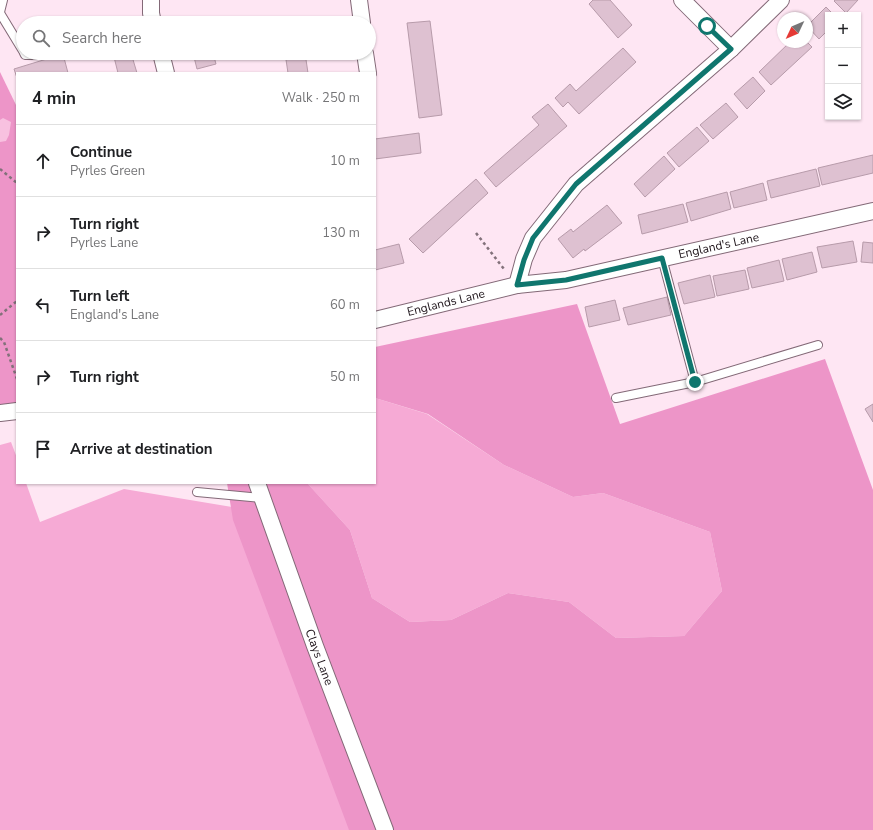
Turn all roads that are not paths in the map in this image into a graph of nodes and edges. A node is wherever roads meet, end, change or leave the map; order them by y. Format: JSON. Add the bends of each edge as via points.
{"nodes":[{"id":1,"x":3,"y":0,"type":"edge"},
{"id":2,"x":151,"y":0,"type":"edge"},
{"id":3,"x":359,"y":0,"type":"edge"},
{"id":4,"x":682,"y":0,"type":"edge"},
{"id":5,"x":782,"y":0,"type":"edge"},
{"id":6,"x":0,"y":12,"type":"edge"},
{"id":7,"x":152,"y":16,"type":"edge"},
{"id":8,"x":361,"y":16,"type":"edge"},
{"id":9,"x":16,"y":40,"type":"edge"},
{"id":10,"x":731,"y":49,"type":"junction"},
{"id":11,"x":163,"y":60,"type":"edge"},
{"id":12,"x":366,"y":60,"type":"edge"},
{"id":13,"x":166,"y":72,"type":"edge"},
{"id":14,"x":368,"y":72,"type":"edge"},
{"id":15,"x":873,"y":211,"type":"edge"},
{"id":16,"x":662,"y":258,"type":"junction"},
{"id":17,"x":517,"y":285,"type":"junction"},
{"id":18,"x":376,"y":320,"type":"edge"},
{"id":19,"x":818,"y":345,"type":"dead end"},
{"id":20,"x":695,"y":382,"type":"junction"},
{"id":21,"x":616,"y":398,"type":"dead end"},
{"id":22,"x":16,"y":411,"type":"edge"},
{"id":23,"x":0,"y":414,"type":"edge"},
{"id":24,"x":259,"y":490,"type":"edge"},
{"id":25,"x":198,"y":492,"type":"dead end"},
{"id":26,"x":385,"y":830,"type":"edge"}],
"edges":[{"from":1,"to":6,"type":"lane"},
{"from":2,"to":7,"type":"street"},
{"from":3,"to":8,"type":"street"},
{"from":4,"to":10,"type":"street"},
{"from":5,"to":10,"type":"street"},
{"from":6,"to":9,"type":"lane"},
{"from":10,"to":17,"type":"street","via":[[576,184],[533,238]]},
{"from":11,"to":13,"type":"street"},
{"from":12,"to":14,"type":"street"},
{"from":15,"to":16,"type":"street","name":"England's Lane"},
{"from":16,"to":17,"type":"street","name":"England's Lane","via":[[566,280]]},
{"from":16,"to":20,"type":"lane"},
{"from":17,"to":18,"type":"street","name":"Englands Lane"},
{"from":19,"to":20,"type":"lane"},
{"from":20,"to":21,"type":"lane"},
{"from":22,"to":23,"type":"street"},
{"from":24,"to":25,"type":"lane"},
{"from":24,"to":26,"type":"street","name":"Clays Lane"}]}
